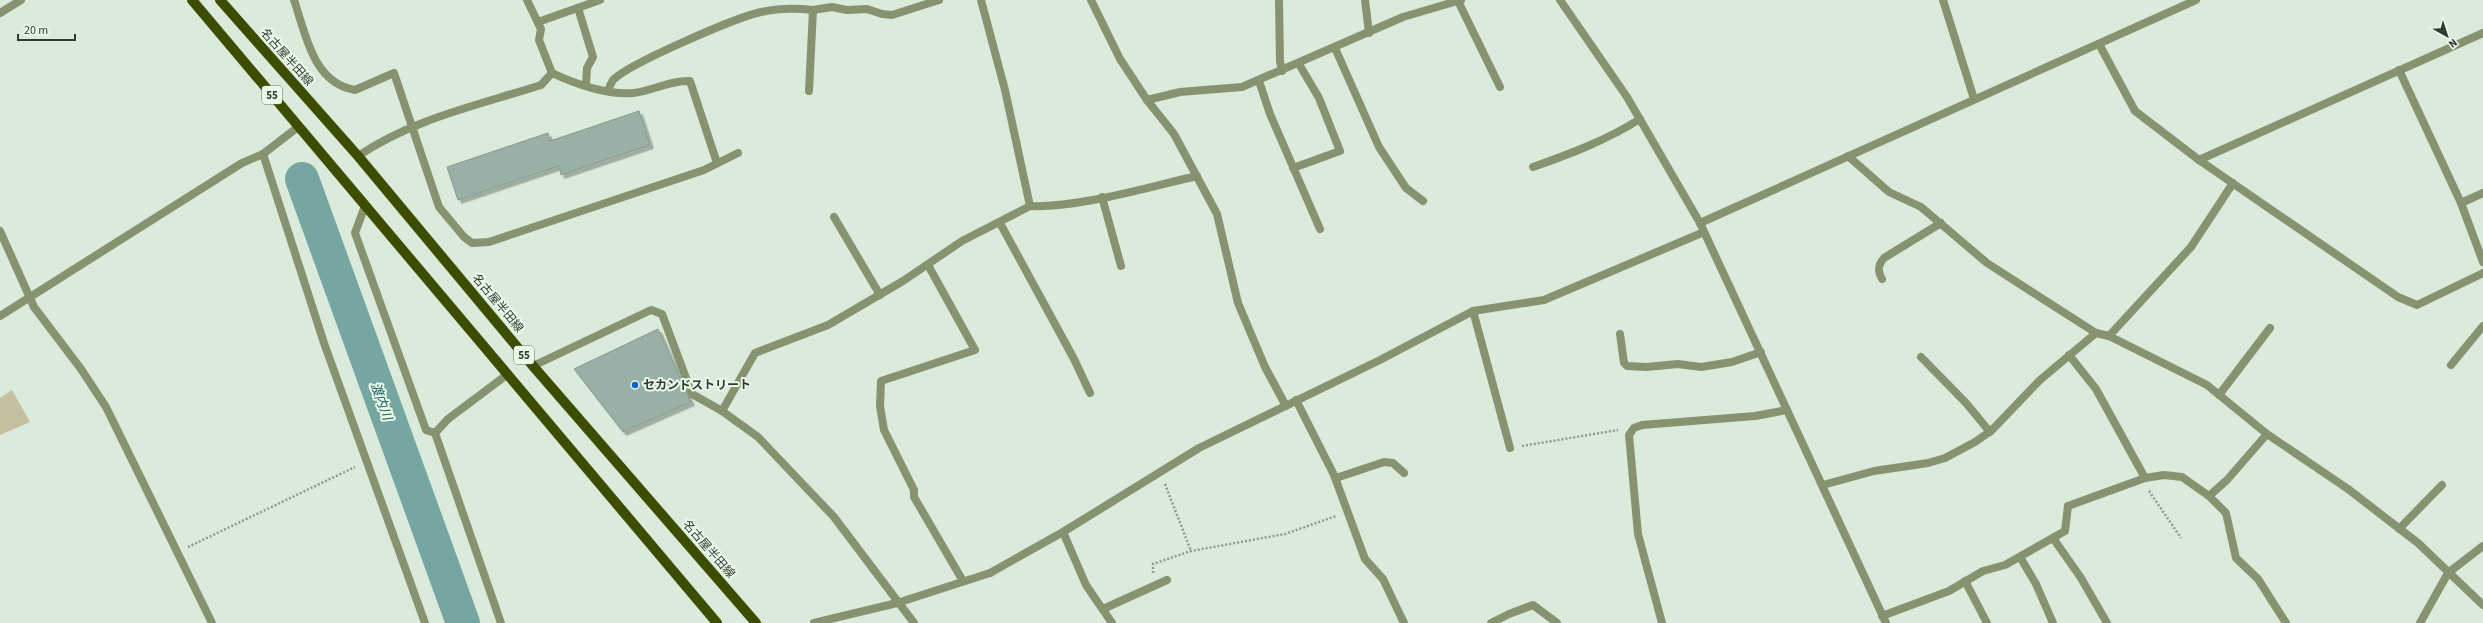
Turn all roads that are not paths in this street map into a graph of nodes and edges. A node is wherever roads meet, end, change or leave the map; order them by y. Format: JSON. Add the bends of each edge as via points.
{"nodes":[{"id":1,"x":21,"y":0,"type":"edge"},
{"id":2,"x":192,"y":0,"type":"edge"},
{"id":3,"x":294,"y":0,"type":"edge"},
{"id":4,"x":527,"y":0,"type":"edge"},
{"id":5,"x":600,"y":0,"type":"edge"},
{"id":6,"x":939,"y":0,"type":"edge"},
{"id":7,"x":981,"y":0,"type":"edge"},
{"id":8,"x":1091,"y":0,"type":"edge"},
{"id":9,"x":1279,"y":0,"type":"edge"},
{"id":10,"x":1365,"y":0,"type":"edge"},
{"id":11,"x":1460,"y":0,"type":"edge"},
{"id":12,"x":1560,"y":0,"type":"edge"},
{"id":13,"x":1943,"y":0,"type":"edge"},
{"id":14,"x":2196,"y":0,"type":"edge"},
{"id":15,"x":225,"y":2,"type":"edge"},
{"id":16,"x":578,"y":8,"type":"junction"},
{"id":17,"x":812,"y":10,"type":"junction"},
{"id":18,"x":0,"y":14,"type":"edge"},
{"id":19,"x":538,"y":22,"type":"junction"},
{"id":20,"x":1369,"y":33,"type":"junction"},
{"id":21,"x":2483,"y":33,"type":"edge"},
{"id":22,"x":2099,"y":44,"type":"junction"},
{"id":23,"x":1335,"y":48,"type":"junction"},
{"id":24,"x":1299,"y":64,"type":"junction"},
{"id":25,"x":2399,"y":70,"type":"junction"},
{"id":26,"x":1282,"y":71,"type":"junction"},
{"id":27,"x":552,"y":73,"type":"junction"},
{"id":28,"x":1259,"y":80,"type":"junction"},
{"id":29,"x":586,"y":85,"type":"junction"},
{"id":30,"x":1500,"y":87,"type":"dead end"},
{"id":31,"x":608,"y":91,"type":"junction"},
{"id":32,"x":809,"y":91,"type":"dead end"},
{"id":33,"x":1974,"y":99,"type":"junction"},
{"id":34,"x":1147,"y":100,"type":"junction"},
{"id":35,"x":1640,"y":118,"type":"junction"},
{"id":36,"x":298,"y":127,"type":"junction"},
{"id":37,"x":411,"y":127,"type":"junction"},
{"id":38,"x":738,"y":153,"type":"dead end"},
{"id":39,"x":263,"y":154,"type":"junction"},
{"id":40,"x":358,"y":156,"type":"junction"},
{"id":41,"x":1848,"y":156,"type":"junction"},
{"id":42,"x":2199,"y":160,"type":"junction"},
{"id":43,"x":716,"y":163,"type":"junction"},
{"id":44,"x":1533,"y":167,"type":"dead end"},
{"id":45,"x":1293,"y":168,"type":"junction"},
{"id":46,"x":1197,"y":176,"type":"junction"},
{"id":47,"x":2233,"y":183,"type":"junction"},
{"id":48,"x":2483,"y":193,"type":"edge"},
{"id":49,"x":1102,"y":197,"type":"junction"},
{"id":50,"x":1423,"y":201,"type":"dead end"},
{"id":51,"x":2461,"y":203,"type":"junction"},
{"id":52,"x":365,"y":206,"type":"junction"},
{"id":53,"x":1030,"y":206,"type":"junction"},
{"id":54,"x":834,"y":217,"type":"dead end"},
{"id":55,"x":1000,"y":223,"type":"junction"},
{"id":56,"x":1700,"y":223,"type":"junction"},
{"id":57,"x":1941,"y":223,"type":"junction"},
{"id":58,"x":1320,"y":229,"type":"dead end"},
{"id":59,"x":0,"y":231,"type":"edge"},
{"id":60,"x":1704,"y":232,"type":"junction"},
{"id":61,"x":2483,"y":262,"type":"edge"},
{"id":62,"x":928,"y":265,"type":"junction"},
{"id":63,"x":1121,"y":266,"type":"dead end"},
{"id":64,"x":2483,"y":273,"type":"edge"},
{"id":65,"x":1882,"y":279,"type":"dead end"},
{"id":66,"x":880,"y":295,"type":"junction"},
{"id":67,"x":29,"y":298,"type":"junction"},
{"id":68,"x":1473,"y":311,"type":"junction"},
{"id":69,"x":0,"y":316,"type":"edge"},
{"id":70,"x":2483,"y":326,"type":"edge"},
{"id":71,"x":2270,"y":328,"type":"dead end"},
{"id":72,"x":2096,"y":333,"type":"junction"},
{"id":73,"x":1620,"y":334,"type":"dead end"},
{"id":74,"x":2109,"y":336,"type":"junction"},
{"id":75,"x":1760,"y":352,"type":"junction"},
{"id":76,"x":2069,"y":355,"type":"junction"},
{"id":77,"x":1921,"y":357,"type":"dead end"},
{"id":78,"x":2451,"y":365,"type":"dead end"},
{"id":79,"x":533,"y":366,"type":"junction"},
{"id":80,"x":508,"y":374,"type":"junction"},
{"id":81,"x":1090,"y":393,"type":"dead end"},
{"id":82,"x":2220,"y":395,"type":"junction"},
{"id":83,"x":1296,"y":400,"type":"junction"},
{"id":84,"x":1286,"y":406,"type":"junction"},
{"id":85,"x":1787,"y":410,"type":"junction"},
{"id":86,"x":722,"y":411,"type":"junction"},
{"id":87,"x":1990,"y":432,"type":"junction"},
{"id":88,"x":435,"y":433,"type":"junction"},
{"id":89,"x":2267,"y":434,"type":"junction"},
{"id":90,"x":1510,"y":448,"type":"road end"},
{"id":91,"x":1404,"y":474,"type":"dead end"},
{"id":92,"x":1336,"y":478,"type":"junction"},
{"id":93,"x":2145,"y":478,"type":"junction"},
{"id":94,"x":1823,"y":485,"type":"junction"},
{"id":95,"x":2442,"y":485,"type":"dead end"},
{"id":96,"x":2209,"y":496,"type":"junction"},
{"id":97,"x":2399,"y":529,"type":"junction"},
{"id":98,"x":1064,"y":532,"type":"junction"},
{"id":99,"x":2053,"y":538,"type":"junction"},
{"id":100,"x":2483,"y":546,"type":"edge"},
{"id":101,"x":2020,"y":557,"type":"junction"},
{"id":102,"x":2448,"y":573,"type":"junction"},
{"id":103,"x":963,"y":581,"type":"junction"},
{"id":104,"x":1163,"y":581,"type":"road end"},
{"id":105,"x":1965,"y":581,"type":"junction"},
{"id":106,"x":897,"y":603,"type":"junction"},
{"id":107,"x":2483,"y":605,"type":"edge"},
{"id":108,"x":1103,"y":609,"type":"junction"},
{"id":109,"x":1883,"y":621,"type":"edge"},
{"id":110,"x":212,"y":623,"type":"edge"},
{"id":111,"x":425,"y":623,"type":"edge"},
{"id":112,"x":502,"y":623,"type":"edge"},
{"id":113,"x":717,"y":623,"type":"edge"},
{"id":114,"x":756,"y":623,"type":"edge"},
{"id":115,"x":814,"y":623,"type":"edge"},
{"id":116,"x":914,"y":623,"type":"edge"},
{"id":117,"x":1112,"y":623,"type":"edge"},
{"id":118,"x":1404,"y":623,"type":"edge"},
{"id":119,"x":1492,"y":623,"type":"edge"},
{"id":120,"x":1557,"y":623,"type":"edge"},
{"id":121,"x":1662,"y":623,"type":"edge"},
{"id":122,"x":1987,"y":623,"type":"edge"},
{"id":123,"x":2053,"y":623,"type":"edge"},
{"id":124,"x":2107,"y":623,"type":"edge"},
{"id":125,"x":2286,"y":623,"type":"edge"},
{"id":126,"x":2420,"y":623,"type":"edge"}],
"edges":[{"from":1,"to":18,"type":"street"},
{"from":2,"to":36,"type":"main road","number":"55"},
{"from":3,"to":37,"type":"street","via":[[316,62],[332,82],[355,90],[394,73]]},
{"from":4,"to":19,"type":"street"},
{"from":5,"to":16,"type":"street"},
{"from":6,"to":17,"type":"street","via":[[892,15],[867,8],[847,10],[832,7]]},
{"from":7,"to":53,"type":"street","via":[[1005,90]]},
{"from":8,"to":34,"type":"street","via":[[1120,59]]},
{"from":9,"to":26,"type":"street"},
{"from":10,"to":20,"type":"street"},
{"from":11,"to":20,"type":"street","via":[[1403,17]]},
{"from":11,"to":30,"type":"street"},
{"from":12,"to":35,"type":"street"},
{"from":13,"to":33,"type":"street"},
{"from":14,"to":22,"type":"street"},
{"from":15,"to":40,"type":"main road","name":"名古屋半田線","number":"55"},
{"from":16,"to":19,"type":"street"},
{"from":16,"to":29,"type":"street","via":[[594,57],[587,68]]},
{"from":17,"to":31,"type":"street","via":[[788,8],[759,12],[714,29],[646,60],[613,80]]},
{"from":17,"to":32,"type":"street"},
{"from":19,"to":27,"type":"street","via":[[541,29],[539,40]]},
{"from":20,"to":23,"type":"street"},
{"from":21,"to":25,"type":"street"},
{"from":22,"to":33,"type":"street"},
{"from":22,"to":42,"type":"street","via":[[2135,111]]},
{"from":23,"to":24,"type":"street"},
{"from":23,"to":50,"type":"street","via":[[1379,147],[1406,188]]},
{"from":24,"to":26,"type":"street"},
{"from":24,"to":45,"type":"street","via":[[1318,98],[1340,151]]},
{"from":25,"to":42,"type":"street"},
{"from":25,"to":51,"type":"street"},
{"from":26,"to":28,"type":"street"},
{"from":27,"to":29,"type":"street"},
{"from":27,"to":37,"type":"street","via":[[541,85]]},
{"from":28,"to":34,"type":"street","via":[[1242,87],[1180,92]]},
{"from":28,"to":45,"type":"street"},
{"from":29,"to":31,"type":"street"},
{"from":31,"to":43,"type":"street","via":[[632,93],[677,80],[690,81]]},
{"from":33,"to":41,"type":"street"},
{"from":34,"to":46,"type":"street","via":[[1174,134]]},
{"from":35,"to":44,"type":"street","via":[[1586,147]]},
{"from":35,"to":56,"type":"street"},
{"from":36,"to":39,"type":"street"},
{"from":36,"to":52,"type":"main road","number":"55"},
{"from":37,"to":40,"type":"street","via":[[390,136]]},
{"from":37,"to":43,"type":"street","via":[[439,207],[464,237],[479,244],[704,170]]},
{"from":38,"to":43,"type":"street"},
{"from":39,"to":67,"type":"street","via":[[242,163]]},
{"from":39,"to":111,"type":"street","via":[[324,343]]},
{"from":40,"to":79,"type":"main road","name":"名古屋半田線","number":"55"},
{"from":41,"to":56,"type":"street"},
{"from":41,"to":57,"type":"street","via":[[1889,192],[1921,207]]},
{"from":42,"to":47,"type":"street"},
{"from":45,"to":58,"type":"street"},
{"from":46,"to":49,"type":"street"},
{"from":46,"to":84,"type":"street","via":[[1217,214],[1238,303],[1247,328]]},
{"from":47,"to":64,"type":"street","via":[[2398,297],[2417,305]]},
{"from":47,"to":74,"type":"street","via":[[2191,247]]},
{"from":48,"to":51,"type":"street"},
{"from":49,"to":53,"type":"street","via":[[1043,207]]},
{"from":49,"to":63,"type":"street"},
{"from":51,"to":61,"type":"street"},
{"from":52,"to":80,"type":"main road","number":"55"},
{"from":52,"to":88,"type":"street","via":[[355,233],[426,430]]},
{"from":53,"to":55,"type":"street"},
{"from":54,"to":66,"type":"street"},
{"from":55,"to":62,"type":"street","via":[[962,241]]},
{"from":55,"to":81,"type":"street"},
{"from":56,"to":60,"type":"street"},
{"from":57,"to":65,"type":"street","via":[[1884,258],[1879,264],[1878,273]]},
{"from":57,"to":72,"type":"street","via":[[1987,263]]},
{"from":59,"to":67,"type":"street"},
{"from":60,"to":68,"type":"street","via":[[1544,300]]},
{"from":60,"to":75,"type":"street"},
{"from":62,"to":66,"type":"street"},
{"from":62,"to":103,"type":"street","via":[[975,350],[881,381],[880,406],[884,430],[914,490],[914,496]]},
{"from":66,"to":86,"type":"street","via":[[828,325],[755,353]]},
{"from":67,"to":69,"type":"street"},
{"from":67,"to":110,"type":"street","via":[[106,407]]},
{"from":68,"to":83,"type":"street"},
{"from":68,"to":90,"type":"street"},
{"from":70,"to":78,"type":"street"},
{"from":71,"to":82,"type":"street"},
{"from":72,"to":74,"type":"street"},
{"from":72,"to":76,"type":"street"},
{"from":73,"to":75,"type":"street","via":[[1624,363],[1627,366],[1678,364],[1700,367],[1732,362]]},
{"from":74,"to":82,"type":"street","via":[[2192,376]]},
{"from":75,"to":85,"type":"street"},
{"from":76,"to":87,"type":"street","via":[[2040,380]]},
{"from":76,"to":93,"type":"street","via":[[2096,389]]},
{"from":77,"to":87,"type":"street"},
{"from":79,"to":86,"type":"street","via":[[652,310],[662,314],[692,394]]},
{"from":79,"to":114,"type":"main road","name":"名古屋半田線","number":"55"},
{"from":80,"to":88,"type":"street","via":[[448,419]]},
{"from":80,"to":113,"type":"main road","number":"55"},
{"from":82,"to":89,"type":"street"},
{"from":83,"to":84,"type":"street"},
{"from":83,"to":92,"type":"street"},
{"from":84,"to":98,"type":"street","via":[[1199,448]]},
{"from":85,"to":94,"type":"street"},
{"from":85,"to":121,"type":"street","via":[[1755,416],[1668,422],[1634,428],[1629,435],[1638,534]]},
{"from":86,"to":106,"type":"street","via":[[758,437],[834,517]]},
{"from":87,"to":94,"type":"street","via":[[1946,458],[1874,470]]},
{"from":88,"to":112,"type":"street"},
{"from":89,"to":96,"type":"street","via":[[2227,480]]},
{"from":89,"to":97,"type":"street"},
{"from":91,"to":92,"type":"street","via":[[1393,463],[1384,462]]},
{"from":92,"to":118,"type":"street","via":[[1365,559],[1383,579]]},
{"from":93,"to":96,"type":"street","via":[[2164,475],[2182,477]]},
{"from":93,"to":99,"type":"street","via":[[2068,506],[2065,532]]},
{"from":94,"to":109,"type":"street"},
{"from":95,"to":97,"type":"street"},
{"from":96,"to":125,"type":"street","via":[[2226,512],[2236,558],[2258,579]]},
{"from":97,"to":102,"type":"street","via":[[2418,543]]},
{"from":98,"to":103,"type":"street","via":[[990,573]]},
{"from":98,"to":108,"type":"street","via":[[1086,585]]},
{"from":99,"to":101,"type":"street"},
{"from":99,"to":124,"type":"street"},
{"from":100,"to":102,"type":"street"},
{"from":101,"to":105,"type":"street"},
{"from":101,"to":123,"type":"street","via":[[2036,584]]},
{"from":102,"to":107,"type":"street"},
{"from":102,"to":126,"type":"street"},
{"from":103,"to":106,"type":"street"},
{"from":104,"to":108,"type":"street"},
{"from":105,"to":109,"type":"street"},
{"from":105,"to":122,"type":"street"},
{"from":106,"to":115,"type":"street"},
{"from":106,"to":116,"type":"street"},
{"from":108,"to":117,"type":"street"},
{"from":119,"to":120,"type":"street","via":[[1533,605]]}]}
